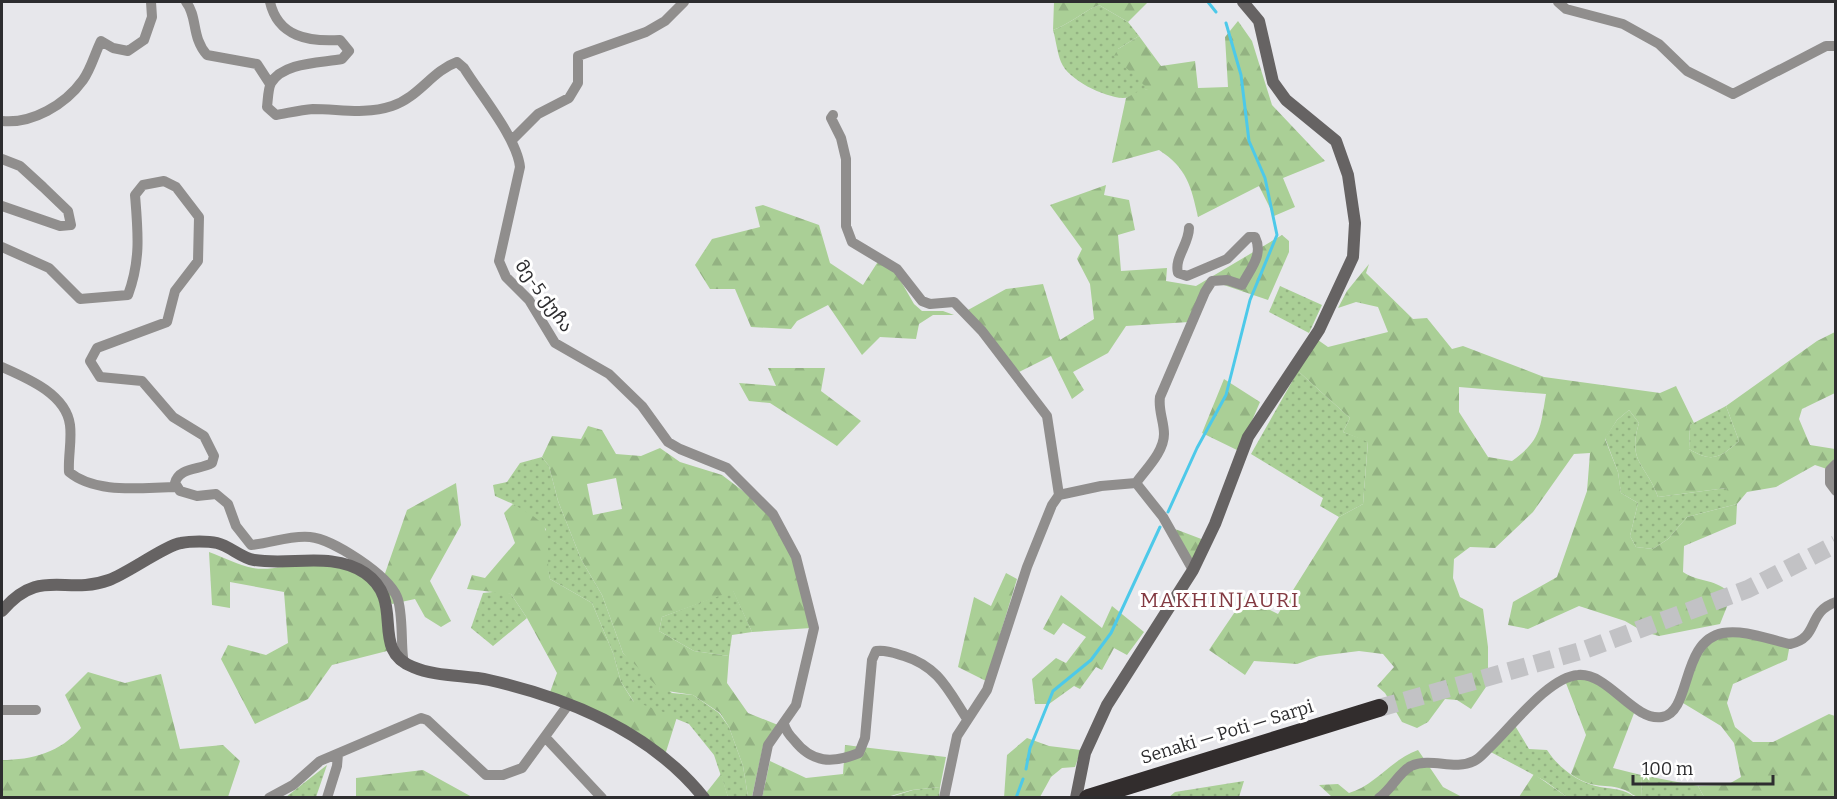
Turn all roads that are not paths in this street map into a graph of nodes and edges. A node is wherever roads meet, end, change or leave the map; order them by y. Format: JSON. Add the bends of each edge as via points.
{"nodes":[{"id":1,"x":151,"y":2,"type":"edge"},
{"id":2,"x":186,"y":2,"type":"edge"},
{"id":3,"x":270,"y":2,"type":"edge"},
{"id":4,"x":684,"y":2,"type":"edge"},
{"id":5,"x":1243,"y":2,"type":"edge"},
{"id":6,"x":1558,"y":2,"type":"edge"},
{"id":7,"x":1836,"y":46,"type":"edge"},
{"id":8,"x":270,"y":84,"type":"junction"},
{"id":9,"x":833,"y":115,"type":"dead end"},
{"id":10,"x":2,"y":121,"type":"edge"},
{"id":11,"x":512,"y":140,"type":"junction"},
{"id":12,"x":2,"y":159,"type":"edge"},
{"id":13,"x":2,"y":206,"type":"edge"},
{"id":14,"x":1189,"y":228,"type":"dead end"},
{"id":15,"x":2,"y":247,"type":"edge"},
{"id":16,"x":2,"y":367,"type":"edge"},
{"id":17,"x":1836,"y":464,"type":"edge"},
{"id":18,"x":1136,"y":483,"type":"junction"},
{"id":19,"x":177,"y":487,"type":"junction"},
{"id":20,"x":1836,"y":491,"type":"edge"},
{"id":21,"x":1059,"y":495,"type":"junction"},
{"id":22,"x":1194,"y":570,"type":"junction"},
{"id":23,"x":1836,"y":602,"type":"edge"},
{"id":24,"x":2,"y":611,"type":"edge"},
{"id":25,"x":400,"y":661,"type":"junction"},
{"id":26,"x":568,"y":705,"type":"junction"},
{"id":27,"x":1379,"y":708,"type":"tunnel mouth"},
{"id":28,"x":2,"y":710,"type":"edge"},
{"id":29,"x":36,"y":710,"type":"dead end"},
{"id":30,"x":967,"y":719,"type":"junction"},
{"id":31,"x":784,"y":724,"type":"junction"},
{"id":32,"x":545,"y":737,"type":"junction"},
{"id":33,"x":338,"y":754,"type":"junction"},
{"id":34,"x":269,"y":798,"type":"edge"},
{"id":35,"x":327,"y":798,"type":"edge"},
{"id":36,"x":602,"y":798,"type":"edge"},
{"id":37,"x":704,"y":798,"type":"edge"},
{"id":38,"x":756,"y":798,"type":"edge"},
{"id":39,"x":944,"y":798,"type":"edge"},
{"id":40,"x":1076,"y":798,"type":"edge"},
{"id":41,"x":1088,"y":798,"type":"edge"},
{"id":42,"x":1379,"y":798,"type":"edge"}],
"edges":[{"from":1,"to":10,"type":"street","via":[[152,17],[144,40],[128,51],[101,41],[83,80],[65,99],[39,116]]},
{"from":2,"to":8,"type":"street","via":[[191,8],[194,33],[207,55],[257,64]]},
{"from":3,"to":8,"type":"street","via":[[287,31],[315,42],[340,40],[349,51],[342,59],[287,70]]},
{"from":4,"to":11,"type":"street","via":[[646,33],[578,56],[578,83],[569,98],[538,114]]},
{"from":5,"to":22,"type":"street","via":[[1259,21],[1273,82],[1286,100],[1336,141],[1355,223],[1353,256],[1319,330],[1248,437]]},
{"from":6,"to":7,"type":"street","via":[[1566,9],[1623,24],[1659,44],[1687,71],[1733,94],[1826,46]]},
{"from":8,"to":11,"type":"street","name":"მე-5 ქუჩა","via":[[267,106],[276,115],[312,109],[375,110],[415,96],[445,66],[457,62]]},
{"from":9,"to":21,"type":"street","via":[[846,159],[846,226],[852,242],[897,269],[922,301],[954,302],[982,331],[1047,416]]},
{"from":11,"to":31,"type":"street","name":"მე-5 ქუჩა","via":[[520,167],[499,261],[506,277],[529,300],[555,343],[609,374],[642,406],[668,442],[727,468],[773,514],[796,557],[814,628],[796,705]]},
{"from":12,"to":13,"type":"street","via":[[20,166],[60,203],[68,211],[71,225],[60,226]]},
{"from":14,"to":18,"type":"street","via":[[1178,273],[1187,276],[1227,259],[1249,237],[1255,237],[1259,246],[1257,259],[1242,285],[1212,281],[1205,292],[1160,397],[1164,433],[1160,450]]},
{"from":15,"to":19,"type":"street","via":[[49,268],[80,300],[128,295],[137,270],[135,195],[143,185],[164,181],[176,187],[199,217],[198,261],[175,291],[168,321],[98,348],[90,361],[100,376],[142,381],[173,417],[204,436],[214,456],[212,463],[184,472],[177,477]]},
{"from":16,"to":19,"type":"street","via":[[49,392],[64,410],[69,423],[69,472],[78,479],[96,486]]},
{"from":17,"to":20,"type":"street","via":[[1830,470],[1830,483]]},
{"from":18,"to":21,"type":"street"},
{"from":18,"to":22,"type":"street","via":[[1163,517]]},
{"from":19,"to":25,"type":"street","via":[[197,496],[216,494],[228,504],[236,526],[251,545],[287,537],[313,537],[350,554],[379,575],[397,597],[403,657]]},
{"from":21,"to":30,"type":"street","via":[[1027,567],[987,690]]},
{"from":22,"to":40,"type":"street","via":[[1107,705],[1085,753]]},
{"from":23,"to":42,"type":"street","via":[[1823,606],[1810,635],[1799,642],[1790,644],[1731,632],[1715,636],[1698,650],[1672,712],[1663,717],[1642,712],[1595,679],[1580,674],[1564,678],[1474,761],[1409,766]]},
{"from":24,"to":25,"type":"street","via":[[25,589],[52,584],[96,584],[128,572],[179,543],[218,543],[253,560],[351,565],[368,575],[387,602],[390,650]]},
{"from":25,"to":26,"type":"street","via":[[416,668],[510,685]]},
{"from":26,"to":32,"type":"street"},
{"from":26,"to":37,"type":"street","via":[[627,730],[667,760]]},
{"from":27,"to":41,"type":"highway","name":"Senaki — Poti — Sarpi"},
{"from":28,"to":29,"type":"street"},
{"from":30,"to":31,"type":"street","via":[[926,664],[885,650],[876,651],[872,660],[865,738],[859,753],[822,762],[808,756]]},
{"from":30,"to":39,"type":"street","via":[[957,736]]},
{"from":31,"to":38,"type":"street","name":"მე-5 ქუჩა","via":[[768,745]]},
{"from":32,"to":33,"type":"street","via":[[522,768],[503,775],[486,775],[421,718]]},
{"from":32,"to":36,"type":"street"},
{"from":33,"to":34,"type":"street","via":[[320,761],[293,785]]},
{"from":33,"to":35,"type":"street"}]}
